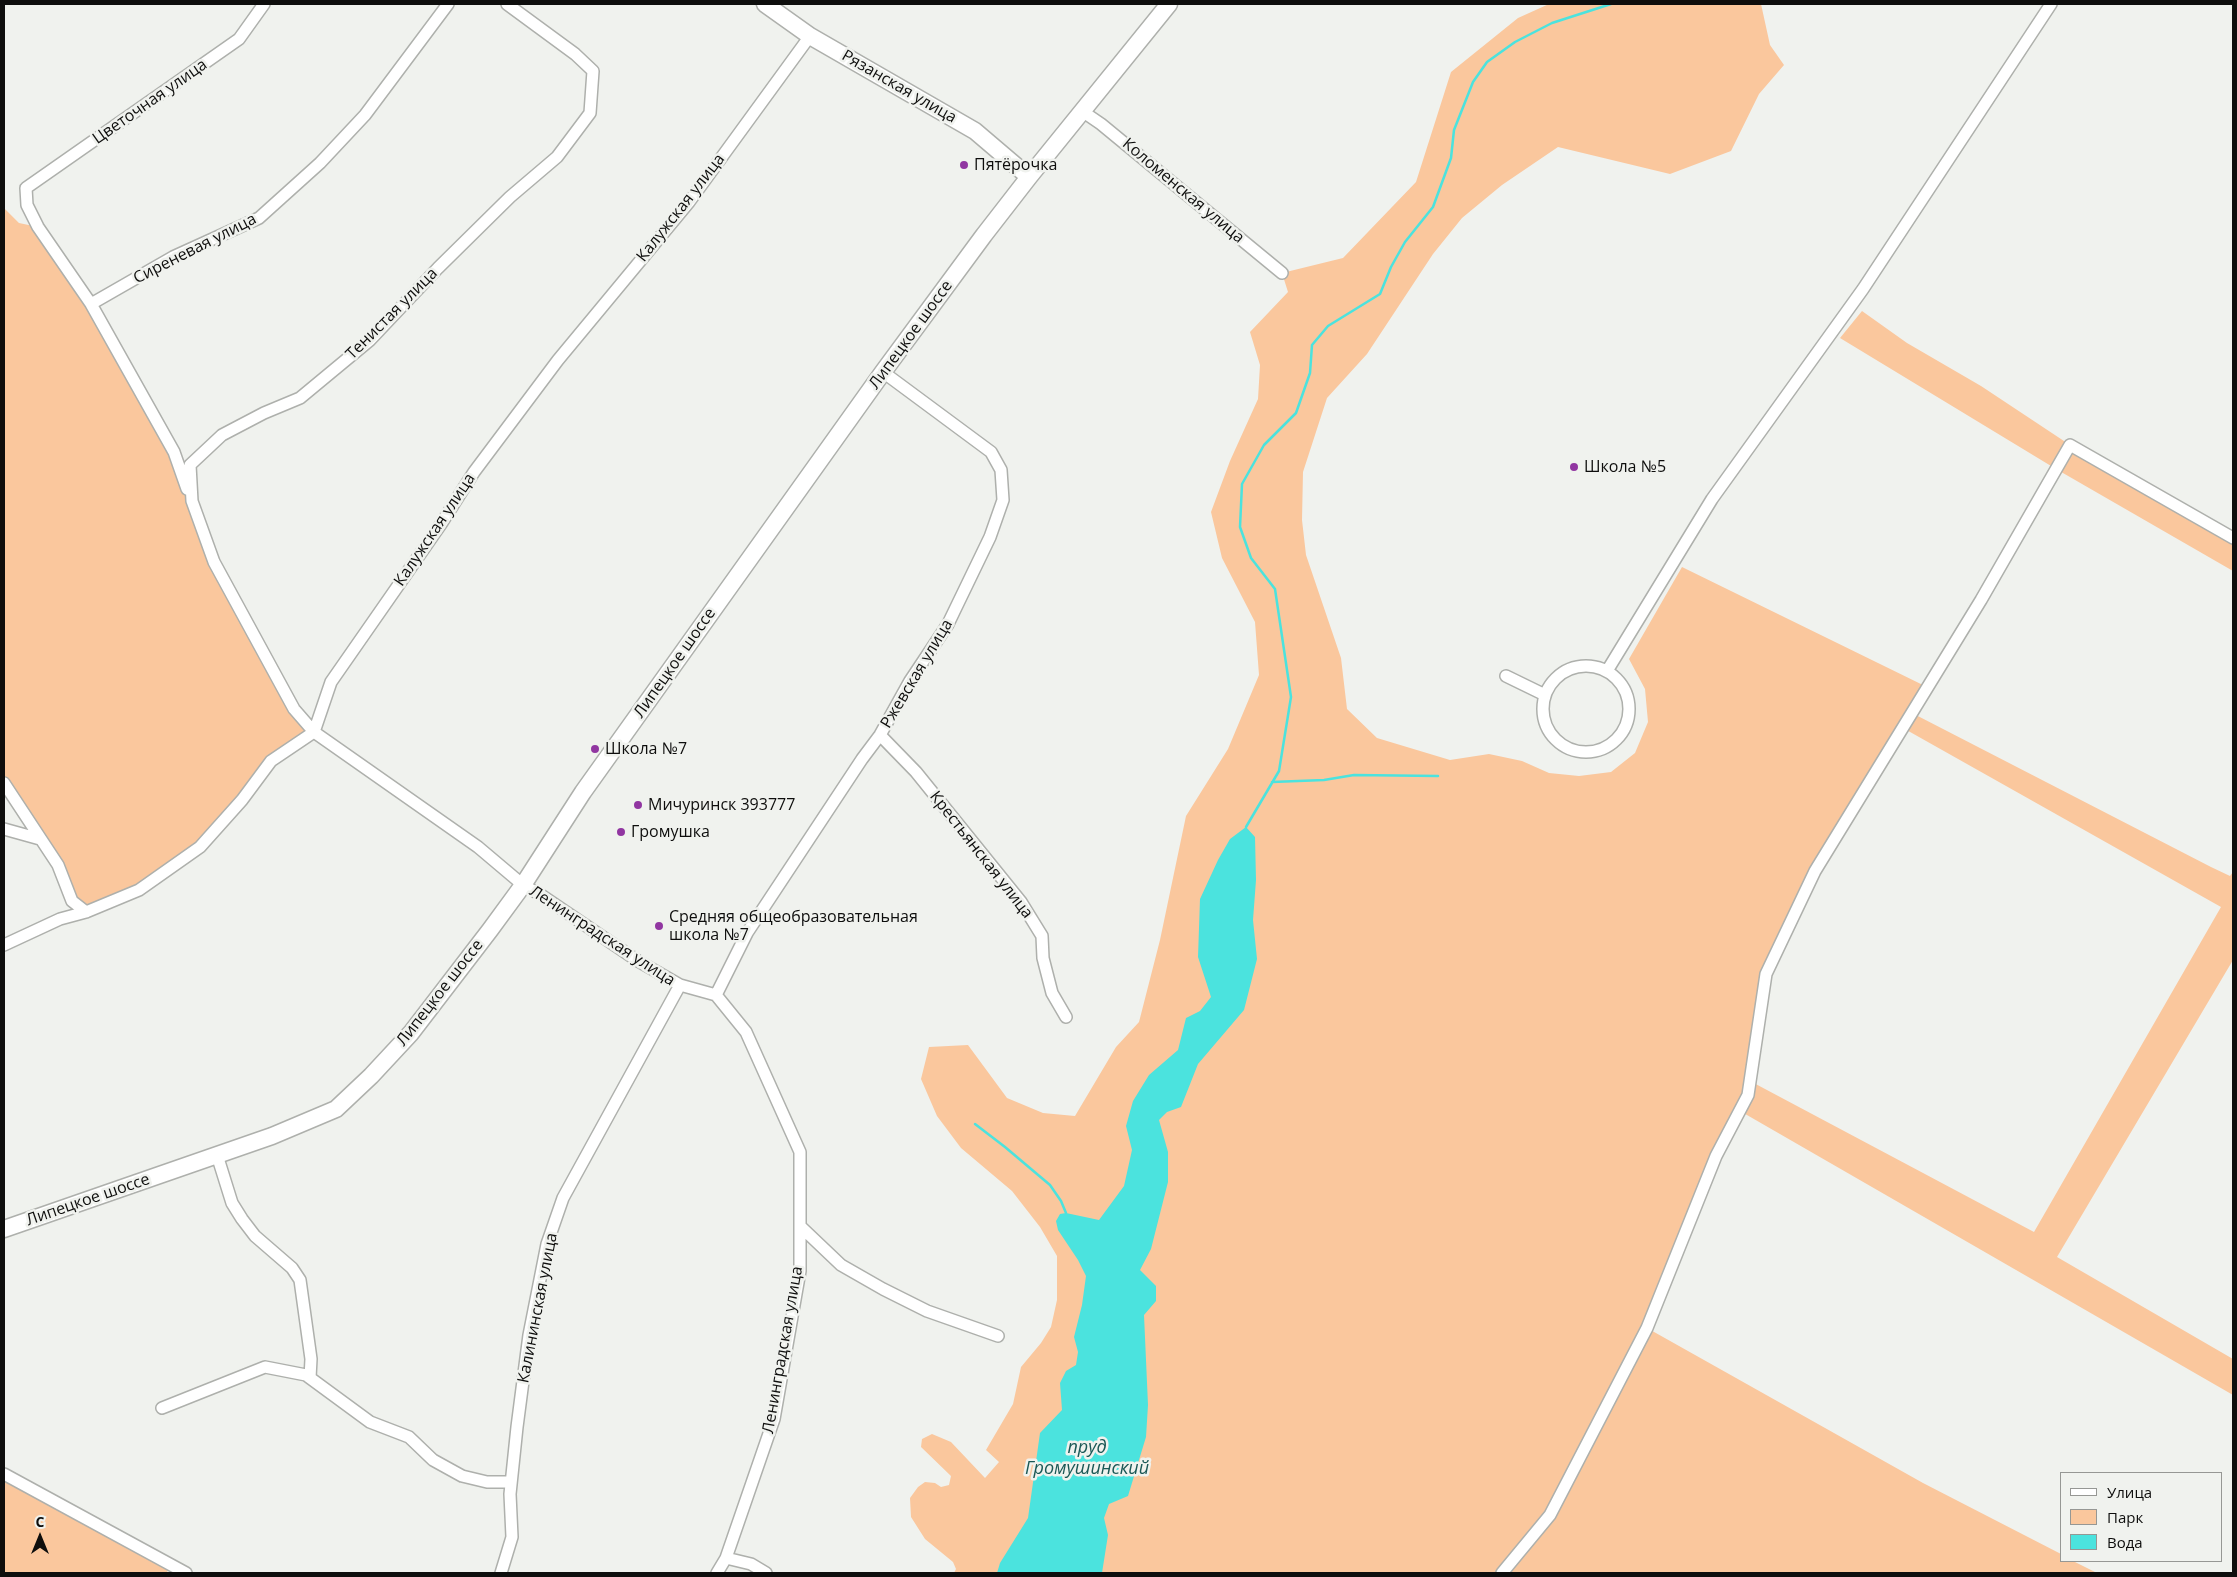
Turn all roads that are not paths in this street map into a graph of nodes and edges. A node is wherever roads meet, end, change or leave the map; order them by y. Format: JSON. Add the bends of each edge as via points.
{"nodes":[{"id":1,"x":264,"y":4,"type":"edge"},
{"id":2,"x":448,"y":4,"type":"edge"},
{"id":3,"x":507,"y":4,"type":"edge"},
{"id":4,"x":765,"y":4,"type":"edge"},
{"id":5,"x":1169,"y":4,"type":"edge"},
{"id":6,"x":2050,"y":4,"type":"edge"},
{"id":7,"x":810,"y":36,"type":"junction"},
{"id":8,"x":1082,"y":111,"type":"junction"},
{"id":9,"x":1029,"y":177,"type":"junction"},
{"id":10,"x":1282,"y":273,"type":"dead end"},
{"id":11,"x":91,"y":304,"type":"junction"},
{"id":12,"x":884,"y":372,"type":"junction"},
{"id":13,"x":192,"y":501,"type":"junction"},
{"id":14,"x":2233,"y":538,"type":"edge"},
{"id":15,"x":1607,"y":671,"type":"junction"},
{"id":16,"x":1506,"y":676,"type":"dead end"},
{"id":17,"x":1545,"y":695,"type":"junction"},
{"id":18,"x":314,"y":732,"type":"junction"},
{"id":19,"x":880,"y":735,"type":"junction"},
{"id":20,"x":4,"y":783,"type":"edge"},
{"id":21,"x":4,"y":829,"type":"edge"},
{"id":22,"x":40,"y":839,"type":"junction"},
{"id":23,"x":523,"y":885,"type":"junction"},
{"id":24,"x":86,"y":912,"type":"junction"},
{"id":25,"x":4,"y":945,"type":"edge"},
{"id":26,"x":680,"y":985,"type":"junction"},
{"id":27,"x":716,"y":995,"type":"junction"},
{"id":28,"x":1066,"y":1017,"type":"dead end"},
{"id":29,"x":217,"y":1155,"type":"junction"},
{"id":30,"x":800,"y":1226,"type":"junction"},
{"id":31,"x":4,"y":1229,"type":"edge"},
{"id":32,"x":998,"y":1336,"type":"dead end"},
{"id":33,"x":310,"y":1378,"type":"junction"},
{"id":34,"x":162,"y":1408,"type":"dead end"},
{"id":35,"x":4,"y":1474,"type":"edge"},
{"id":36,"x":511,"y":1482,"type":"junction"},
{"id":37,"x":726,"y":1558,"type":"junction"},
{"id":38,"x":186,"y":1573,"type":"edge"},
{"id":39,"x":501,"y":1573,"type":"edge"},
{"id":40,"x":717,"y":1573,"type":"edge"},
{"id":41,"x":766,"y":1573,"type":"edge"},
{"id":42,"x":1502,"y":1573,"type":"edge"}],
"edges":[{"from":1,"to":11,"type":"street","name":"Цветочная улица","via":[[239,39],[26,188],[27,205],[38,228]]},
{"from":2,"to":11,"type":"street","name":"Сиреневая улица","via":[[366,115],[320,163],[259,218],[173,257]]},
{"from":3,"to":13,"type":"street","name":"Тенистая улица","via":[[593,71],[590,112],[557,157],[510,197],[370,340],[300,398],[222,436],[190,465]]},
{"from":4,"to":7,"type":"street","name":"Рязанская улица"},
{"from":5,"to":8,"type":"street","name":"Липецкое шоссе"},
{"from":6,"to":15,"type":"street","via":[[1863,288],[1712,498]]},
{"from":7,"to":9,"type":"street","name":"Рязанская улица","via":[[975,131]]},
{"from":7,"to":18,"type":"street","name":"Калужская улица","via":[[688,202],[558,360],[474,472],[331,682]]},
{"from":8,"to":9,"type":"street","name":"Липецкое шоссе"},
{"from":8,"to":10,"type":"street","name":"Коломенская улица"},
{"from":9,"to":12,"type":"street","name":"Липецкое шоссе"},
{"from":11,"to":13,"type":"street","via":[[174,452]]},
{"from":12,"to":19,"type":"street","name":"Ржевская улица","via":[[992,452],[1001,470],[1003,500],[990,537],[948,624],[910,681]]},
{"from":12,"to":23,"type":"street","name":"Липецкое шоссе","via":[[583,792]]},
{"from":13,"to":18,"type":"street","name":"Тенистая улица","via":[[214,562],[294,710]]},
{"from":14,"to":42,"type":"street","via":[[2070,446],[1981,600],[1815,871],[1766,974],[1748,1095],[1716,1156],[1647,1328],[1550,1515]]},
{"from":15,"to":17,"type":"street","via":[[1593,666],[1571,669],[1558,676]]},
{"from":15,"to":17,"type":"street","via":[[1624,688],[1629,711],[1621,733],[1603,748],[1579,751],[1558,741],[1545,720]]},
{"from":16,"to":17,"type":"street"},
{"from":18,"to":23,"type":"street","name":"Ленинградская улица","via":[[478,847]]},
{"from":18,"to":24,"type":"street","via":[[271,762],[200,847],[138,890]]},
{"from":19,"to":27,"type":"street","name":"Ржевская улица","via":[[747,933]]},
{"from":19,"to":28,"type":"street","name":"Крестьянская улица","via":[[916,772],[1021,902],[1042,936],[1052,993]]},
{"from":20,"to":22,"type":"street"},
{"from":21,"to":22,"type":"street"},
{"from":22,"to":24,"type":"street","via":[[58,865],[72,901]]},
{"from":23,"to":26,"type":"street","name":"Ленинградская улица"},
{"from":23,"to":29,"type":"street","name":"Липецкое шоссе","via":[[411,1033],[336,1109]]},
{"from":24,"to":25,"type":"street","via":[[60,919]]},
{"from":26,"to":27,"type":"street","name":"Ленинградская улица"},
{"from":26,"to":36,"type":"street","name":"Калининская улица","via":[[563,1198],[547,1244],[529,1336]]},
{"from":27,"to":30,"type":"street","name":"Ленинградская улица","via":[[746,1032],[800,1152]]},
{"from":29,"to":31,"type":"street","name":"Липецкое шоссе"},
{"from":29,"to":33,"type":"street","via":[[232,1203],[242,1219],[300,1280],[311,1359]]},
{"from":30,"to":32,"type":"street","via":[[841,1265],[883,1289],[928,1311]]},
{"from":30,"to":37,"type":"street","name":"Ленинградская улица","via":[[800,1271],[774,1419]]},
{"from":33,"to":34,"type":"street","via":[[265,1367]]},
{"from":33,"to":36,"type":"street","via":[[370,1422],[409,1437],[433,1460],[462,1476],[487,1482]]},
{"from":35,"to":38,"type":"street"},
{"from":36,"to":39,"type":"street","name":"Калининская улица","via":[[512,1537]]},
{"from":37,"to":40,"type":"street","name":"Ленинградская улица"},
{"from":37,"to":41,"type":"street","via":[[751,1564]]}]}
